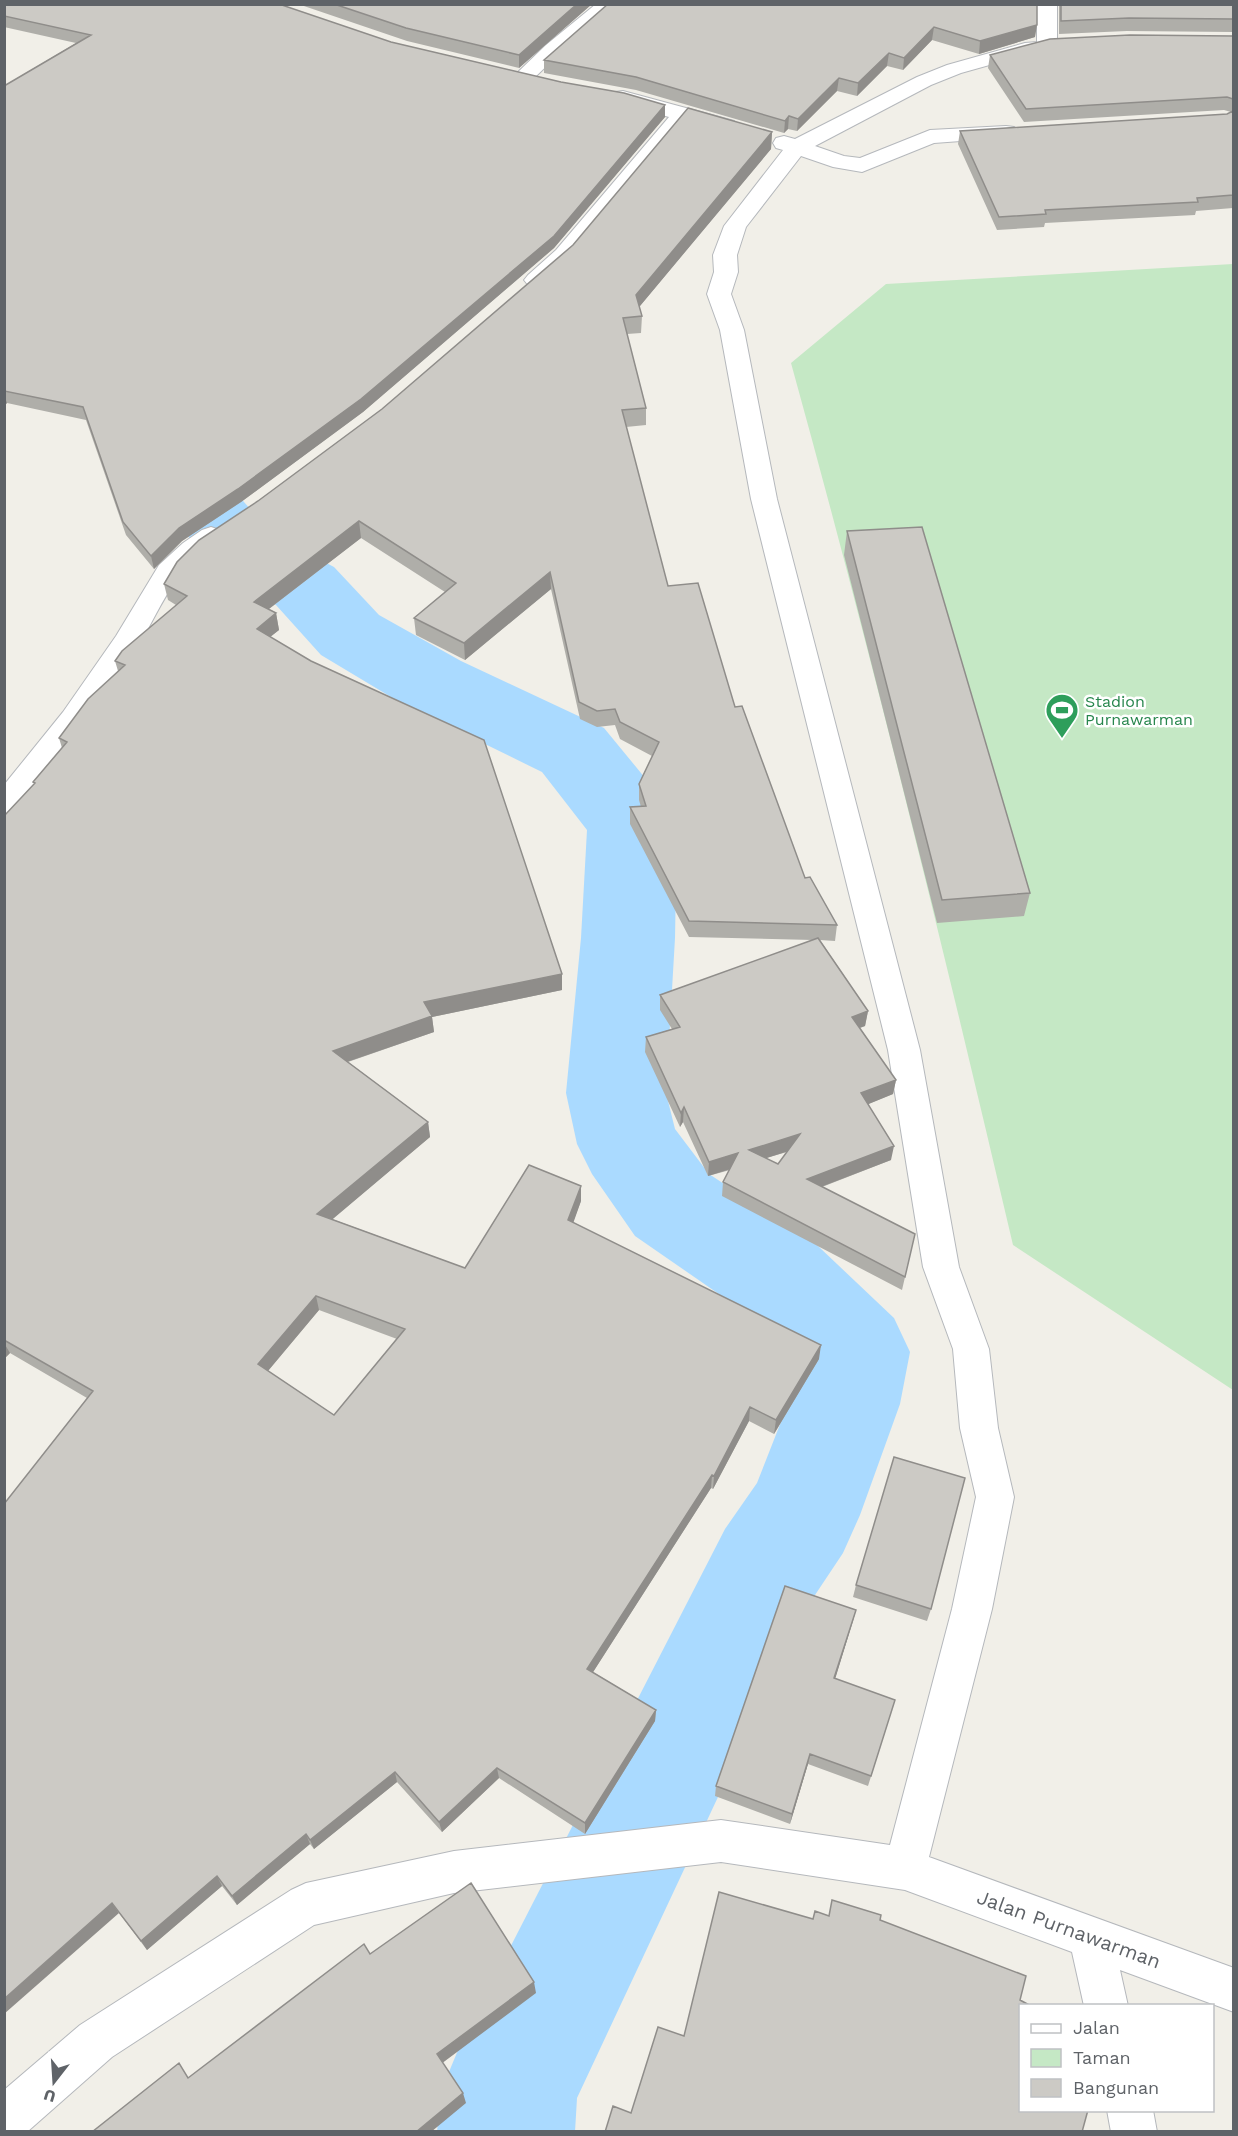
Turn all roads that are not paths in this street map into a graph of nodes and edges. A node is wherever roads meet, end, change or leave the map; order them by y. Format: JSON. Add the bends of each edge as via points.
{"nodes":[{"id":1,"x":609,"y":4,"type":"edge"},
{"id":2,"x":1047,"y":4,"type":"edge"},
{"id":3,"x":502,"y":72,"type":"edge"},
{"id":4,"x":605,"y":93,"type":"edge"},
{"id":5,"x":683,"y":113,"type":"junction"},
{"id":6,"x":740,"y":130,"type":"edge"},
{"id":7,"x":1024,"y":131,"type":"edge"},
{"id":8,"x":763,"y":137,"type":"edge"},
{"id":9,"x":797,"y":147,"type":"junction"},
{"id":10,"x":520,"y":293,"type":"edge"},
{"id":11,"x":231,"y":523,"type":"edge"},
{"id":12,"x":4,"y":806,"type":"edge"},
{"id":13,"x":905,"y":1869,"type":"junction"},
{"id":14,"x":1090,"y":1936,"type":"junction"},
{"id":15,"x":1233,"y":1990,"type":"edge"},
{"id":16,"x":1106,"y":2004,"type":"edge"},
{"id":17,"x":1130,"y":2112,"type":"edge"},
{"id":18,"x":4,"y":2121,"type":"edge"},
{"id":19,"x":1134,"y":2132,"type":"edge"}],
"edges":[{"from":1,"to":3,"type":"street","via":[[553,48],[534,79]]},
{"from":2,"to":9,"type":"street","via":[[1061,42],[954,69]]},
{"from":4,"to":5,"type":"street"},
{"from":5,"to":6,"type":"street"},
{"from":5,"to":10,"type":"street","via":[[564,255]]},
{"from":7,"to":9,"type":"street","via":[[930,137],[862,165]]},
{"from":8,"to":9,"type":"street"},
{"from":9,"to":13,"type":"street","via":[[735,226],[725,255],[726,272],[719,294],[732,330],[764,499],[904,1050],[941,1267],[971,1349],[979,1428],[995,1497],[972,1609]]},
{"from":11,"to":12,"type":"street","via":[[192,549],[169,571],[127,642],[73,719]]},
{"from":13,"to":14,"type":"street","name":"Jalan Purnawarman"},
{"from":13,"to":18,"type":"street","name":"Jalan Purnawarman","via":[[722,1841],[454,1872],[306,1905],[96,2041]]},
{"from":14,"to":15,"type":"street","name":"Jalan Purnawarman"},
{"from":14,"to":16,"type":"street"},
{"from":17,"to":19,"type":"street"}]}
